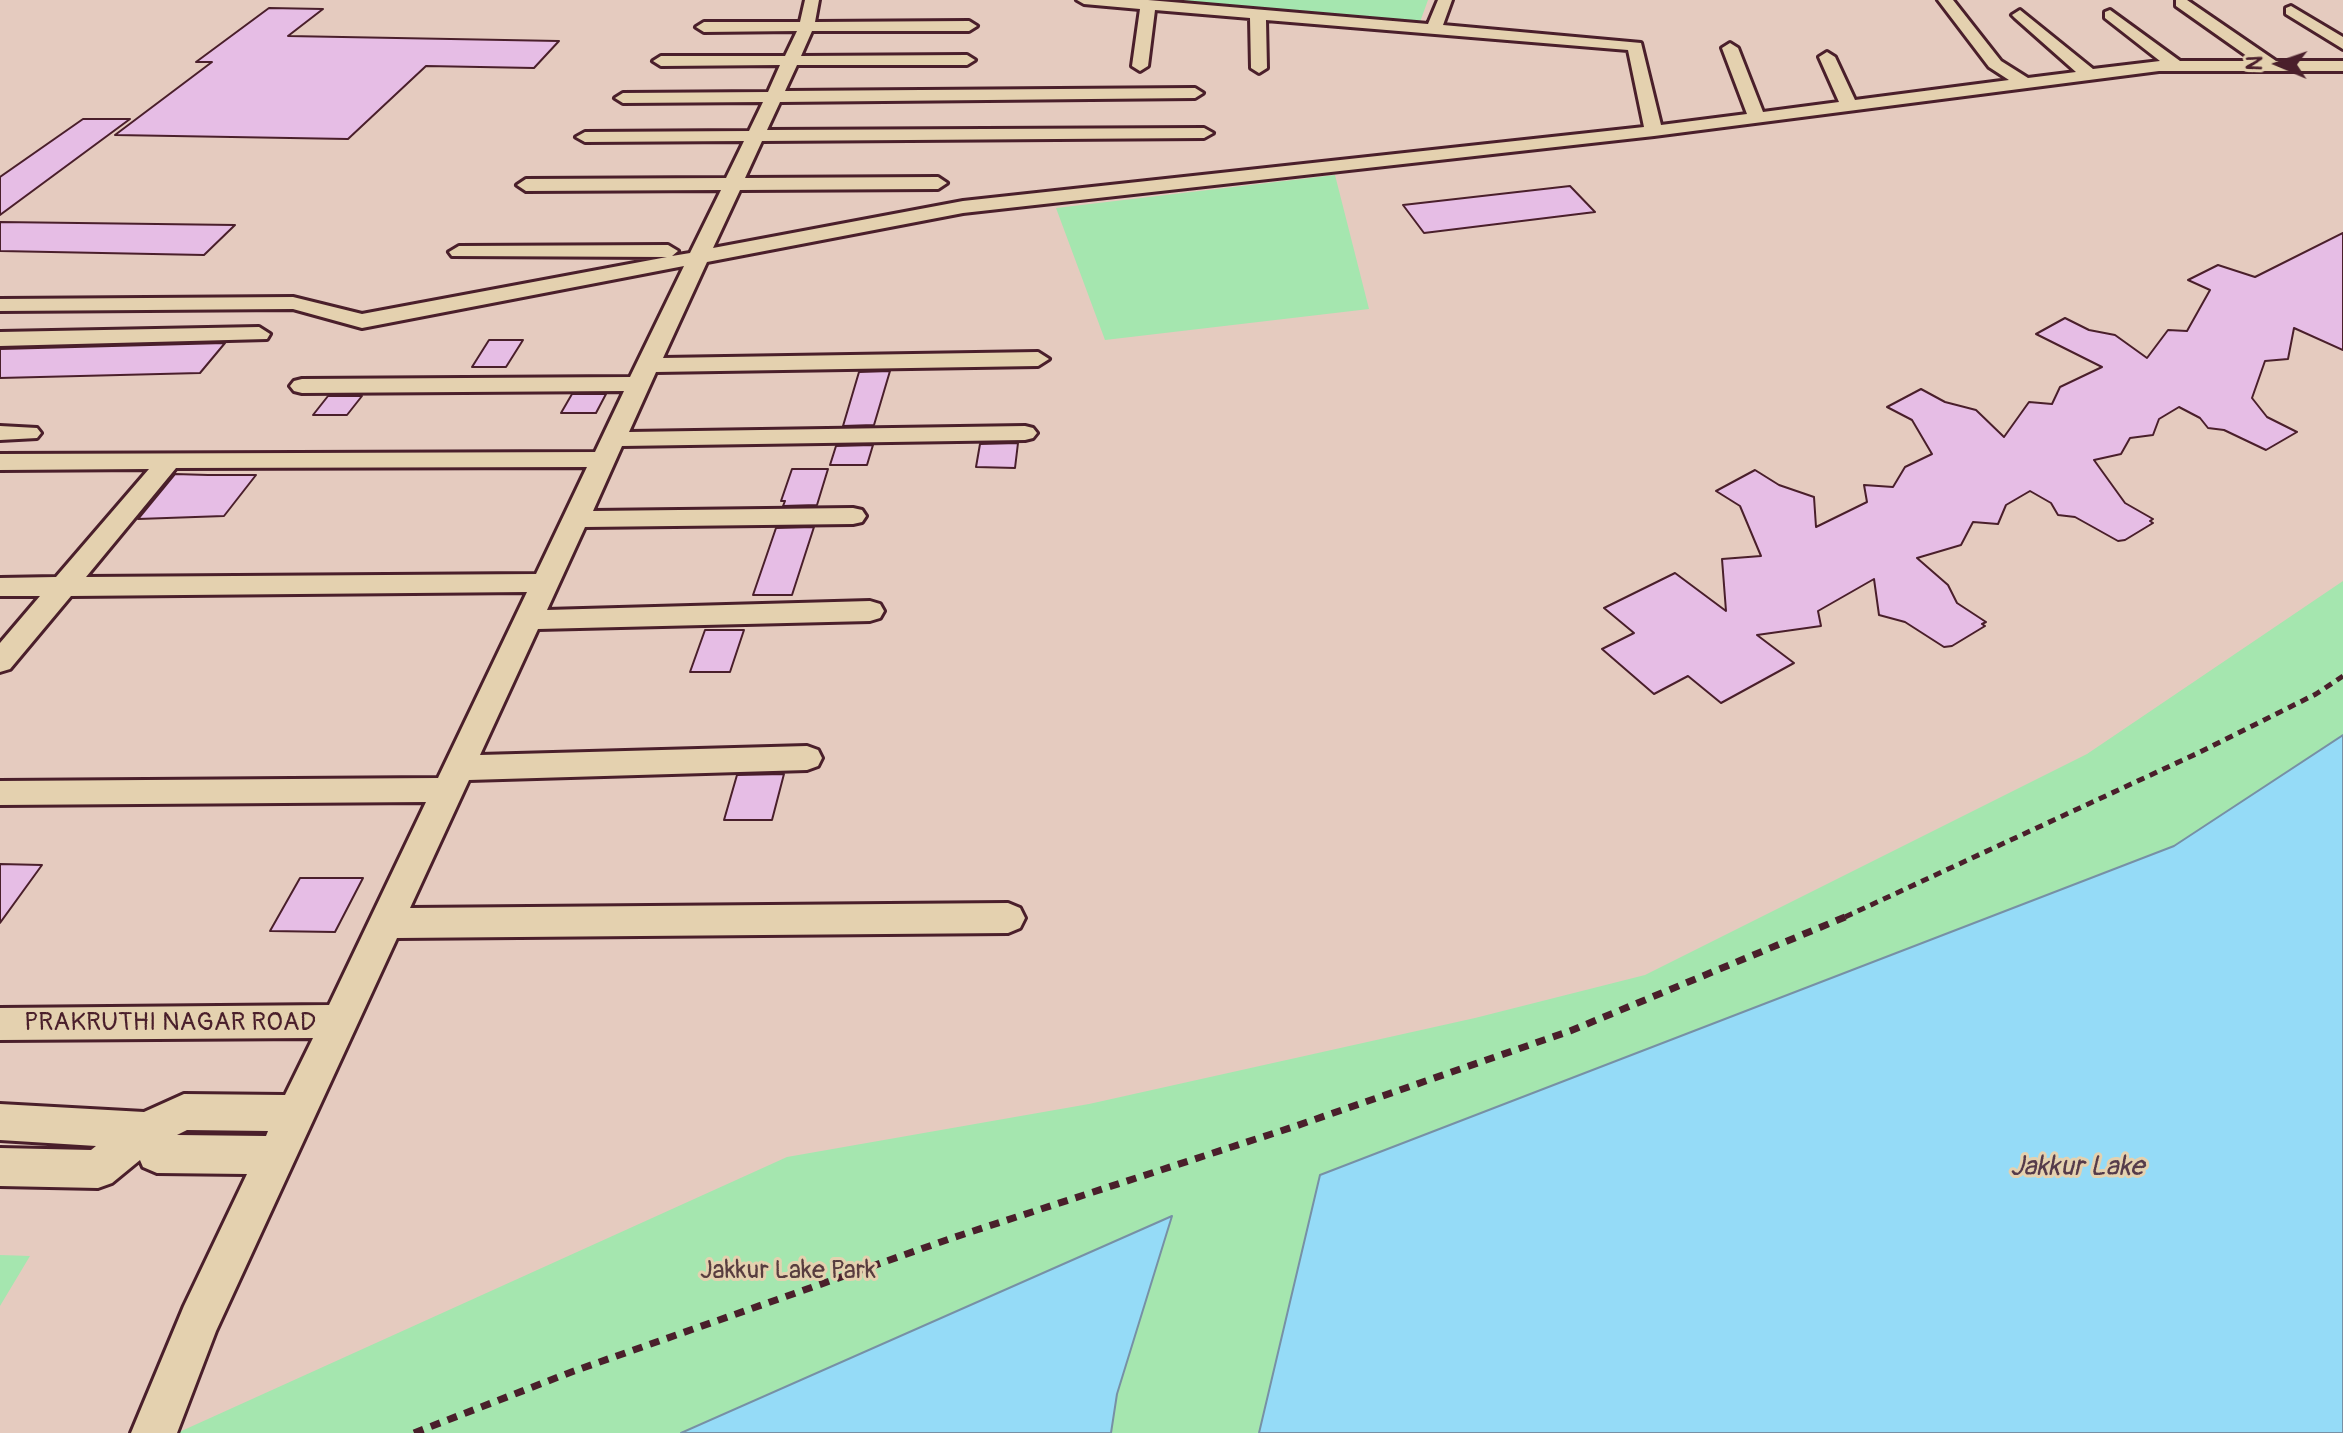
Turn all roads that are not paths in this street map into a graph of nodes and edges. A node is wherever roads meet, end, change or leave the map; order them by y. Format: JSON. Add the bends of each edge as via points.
{"nodes":[{"id":1,"x":1084,"y":0,"type":"edge"},
{"id":2,"x":1445,"y":0,"type":"edge"},
{"id":3,"x":1945,"y":0,"type":"edge"},
{"id":4,"x":2181,"y":3,"type":"dead end"},
{"id":5,"x":1148,"y":5,"type":"junction"},
{"id":6,"x":2291,"y":11,"type":"dead end"},
{"id":7,"x":810,"y":13,"type":"edge"},
{"id":8,"x":1258,"y":14,"type":"junction"},
{"id":9,"x":2020,"y":15,"type":"dead end"},
{"id":10,"x":2110,"y":15,"type":"dead end"},
{"id":11,"x":969,"y":26,"type":"dead end"},
{"id":12,"x":704,"y":27,"type":"dead end"},
{"id":13,"x":1434,"y":29,"type":"junction"},
{"id":14,"x":2343,"y":44,"type":"edge"},
{"id":15,"x":1730,"y":48,"type":"dead end"},
{"id":16,"x":1827,"y":57,"type":"dead end"},
{"id":17,"x":967,"y":60,"type":"dead end"},
{"id":18,"x":661,"y":61,"type":"dead end"},
{"id":19,"x":791,"y":61,"type":"junction"},
{"id":20,"x":1140,"y":66,"type":"dead end"},
{"id":21,"x":2176,"y":66,"type":"junction"},
{"id":22,"x":2272,"y":66,"type":"junction"},
{"id":23,"x":2343,"y":66,"type":"edge"},
{"id":24,"x":1259,"y":68,"type":"dead end"},
{"id":25,"x":2090,"y":75,"type":"junction"},
{"id":26,"x":2025,"y":83,"type":"junction"},
{"id":27,"x":1195,"y":93,"type":"dead end"},
{"id":28,"x":623,"y":98,"type":"dead end"},
{"id":29,"x":774,"y":98,"type":"junction"},
{"id":30,"x":1849,"y":106,"type":"junction"},
{"id":31,"x":1757,"y":118,"type":"junction"},
{"id":32,"x":1654,"y":131,"type":"junction"},
{"id":33,"x":1204,"y":133,"type":"dead end"},
{"id":34,"x":755,"y":136,"type":"junction"},
{"id":35,"x":585,"y":137,"type":"dead end"},
{"id":36,"x":938,"y":183,"type":"dead end"},
{"id":37,"x":734,"y":184,"type":"junction"},
{"id":38,"x":526,"y":185,"type":"dead end"},
{"id":39,"x":459,"y":252,"type":"dead end"},
{"id":40,"x":700,"y":255,"type":"junction"},
{"id":41,"x":0,"y":305,"type":"edge"},
{"id":42,"x":259,"y":334,"type":"dead end"},
{"id":43,"x":0,"y":339,"type":"edge"},
{"id":44,"x":1038,"y":359,"type":"dead end"},
{"id":45,"x":644,"y":374,"type":"junction"},
{"id":46,"x":302,"y":386,"type":"dead end"},
{"id":47,"x":0,"y":433,"type":"edge"},
{"id":48,"x":29,"y":433,"type":"dead end"},
{"id":49,"x":1025,"y":433,"type":"dead end"},
{"id":50,"x":609,"y":449,"type":"junction"},
{"id":51,"x":169,"y":461,"type":"junction"},
{"id":52,"x":0,"y":462,"type":"edge"},
{"id":53,"x":853,"y":516,"type":"dead end"},
{"id":54,"x":576,"y":519,"type":"junction"},
{"id":55,"x":546,"y":583,"type":"junction"},
{"id":56,"x":64,"y":586,"type":"junction"},
{"id":57,"x":0,"y":587,"type":"edge"},
{"id":58,"x":870,"y":611,"type":"dead end"},
{"id":59,"x":529,"y":620,"type":"junction"},
{"id":60,"x":0,"y":662,"type":"edge"},
{"id":61,"x":807,"y":758,"type":"dead end"},
{"id":62,"x":454,"y":779,"type":"junction"},
{"id":63,"x":0,"y":793,"type":"edge"},
{"id":64,"x":1008,"y":918,"type":"dead end"},
{"id":65,"x":386,"y":923,"type":"junction"},
{"id":66,"x":340,"y":1021,"type":"junction"},
{"id":67,"x":0,"y":1024,"type":"edge"},
{"id":68,"x":297,"y":1113,"type":"junction"},
{"id":69,"x":0,"y":1122,"type":"edge"},
{"id":70,"x":146,"y":1131,"type":"junction"},
{"id":71,"x":277,"y":1155,"type":"junction"},
{"id":72,"x":0,"y":1167,"type":"edge"},
{"id":73,"x":154,"y":1433,"type":"edge"}],
"edges":[{"from":1,"to":5,"type":"street"},
{"from":2,"to":13,"type":"street"},
{"from":3,"to":26,"type":"street","via":[[1995,64]]},
{"from":4,"to":22,"type":"street"},
{"from":5,"to":8,"type":"street"},
{"from":5,"to":20,"type":"street"},
{"from":6,"to":14,"type":"street"},
{"from":7,"to":11,"type":"street"},
{"from":7,"to":12,"type":"street"},
{"from":7,"to":19,"type":"street"},
{"from":8,"to":13,"type":"street"},
{"from":8,"to":24,"type":"street"},
{"from":9,"to":25,"type":"street"},
{"from":10,"to":21,"type":"street"},
{"from":13,"to":32,"type":"street","via":[[1635,46]]},
{"from":15,"to":31,"type":"street"},
{"from":16,"to":30,"type":"street"},
{"from":17,"to":19,"type":"street"},
{"from":18,"to":19,"type":"street"},
{"from":19,"to":29,"type":"street"},
{"from":21,"to":22,"type":"street"},
{"from":21,"to":25,"type":"street"},
{"from":22,"to":23,"type":"street"},
{"from":25,"to":26,"type":"street"},
{"from":26,"to":30,"type":"street"},
{"from":27,"to":29,"type":"street"},
{"from":28,"to":29,"type":"street"},
{"from":29,"to":34,"type":"street"},
{"from":30,"to":31,"type":"street"},
{"from":31,"to":32,"type":"street"},
{"from":32,"to":40,"type":"street","via":[[963,207]]},
{"from":33,"to":34,"type":"street"},
{"from":34,"to":35,"type":"street"},
{"from":34,"to":37,"type":"street"},
{"from":36,"to":37,"type":"street"},
{"from":37,"to":38,"type":"street"},
{"from":37,"to":40,"type":"street"},
{"from":39,"to":40,"type":"street"},
{"from":40,"to":41,"type":"street","via":[[362,321],[293,303]]},
{"from":40,"to":45,"type":"street"},
{"from":42,"to":43,"type":"street"},
{"from":44,"to":45,"type":"street"},
{"from":45,"to":46,"type":"street"},
{"from":45,"to":50,"type":"street"},
{"from":47,"to":48,"type":"street"},
{"from":49,"to":50,"type":"street"},
{"from":50,"to":51,"type":"street"},
{"from":50,"to":54,"type":"street"},
{"from":51,"to":52,"type":"street"},
{"from":51,"to":56,"type":"street"},
{"from":53,"to":54,"type":"street"},
{"from":54,"to":55,"type":"street"},
{"from":55,"to":56,"type":"street"},
{"from":55,"to":59,"type":"street"},
{"from":56,"to":57,"type":"street"},
{"from":56,"to":60,"type":"street"},
{"from":58,"to":59,"type":"street"},
{"from":59,"to":62,"type":"street"},
{"from":61,"to":62,"type":"street"},
{"from":62,"to":63,"type":"street"},
{"from":62,"to":65,"type":"street"},
{"from":64,"to":65,"type":"street"},
{"from":65,"to":66,"type":"street"},
{"from":66,"to":67,"type":"street","name":"PRAKRUTHI NAGAR ROAD"},
{"from":66,"to":68,"type":"street"},
{"from":68,"to":70,"type":"street","via":[[184,1112]]},
{"from":68,"to":71,"type":"street"},
{"from":69,"to":70,"type":"street"},
{"from":70,"to":71,"type":"street","via":[[157,1154]]},
{"from":70,"to":72,"type":"street","via":[[98,1169]]},
{"from":71,"to":73,"type":"street","via":[[199,1321]]}]}
